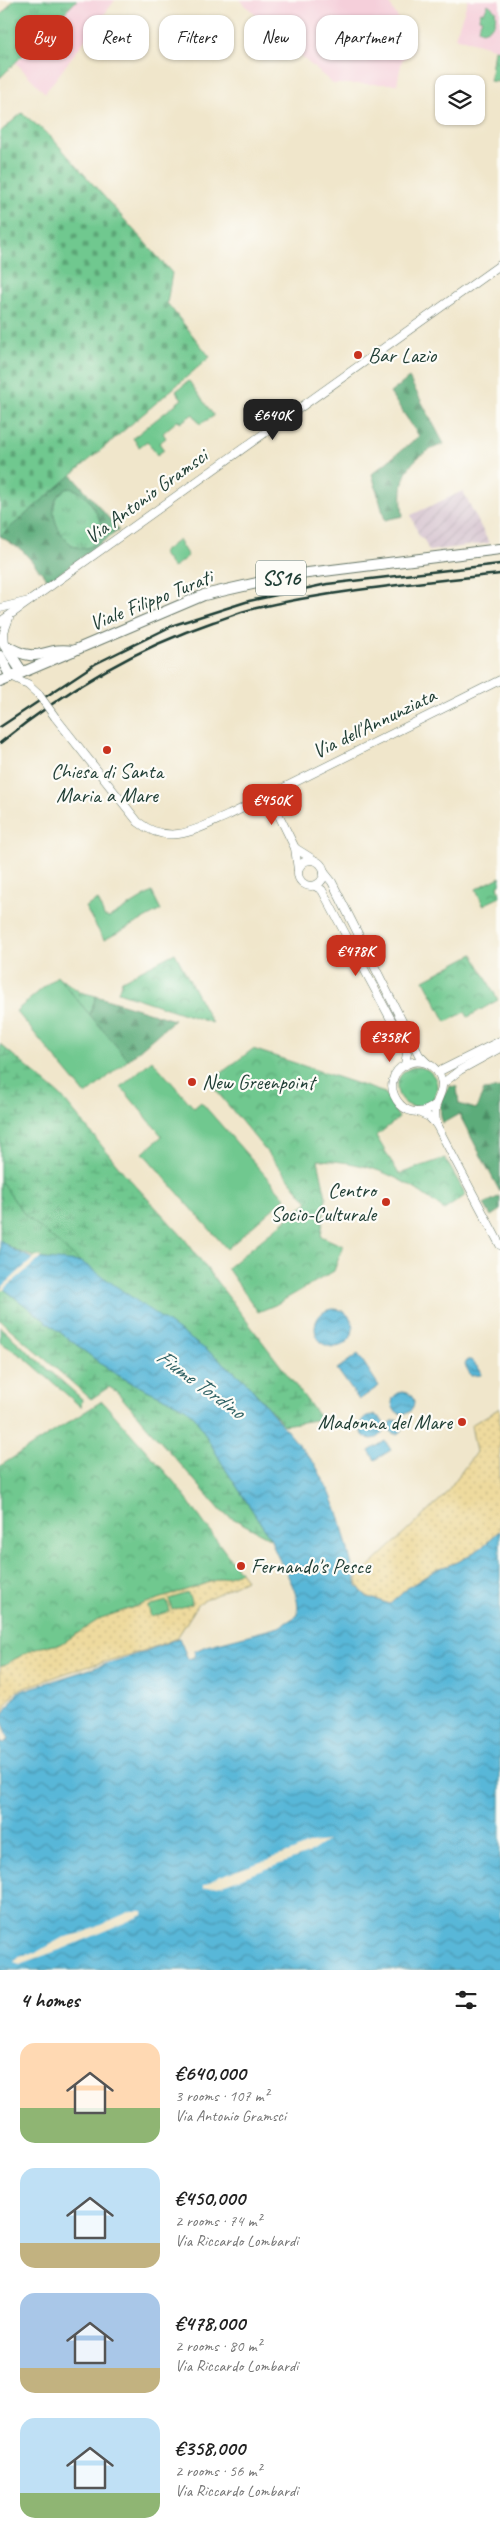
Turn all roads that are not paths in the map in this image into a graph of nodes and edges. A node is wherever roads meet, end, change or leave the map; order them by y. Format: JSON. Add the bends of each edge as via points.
{"nodes":[{"id":1,"x":500,"y":265,"type":"edge"},
{"id":2,"x":500,"y":549,"type":"edge"},
{"id":3,"x":33,"y":600,"type":"junction"},
{"id":4,"x":1,"y":609,"type":"edge"},
{"id":5,"x":10,"y":617,"type":"junction"},
{"id":6,"x":0,"y":622,"type":"edge"},
{"id":7,"x":3,"y":641,"type":"edge"},
{"id":8,"x":73,"y":651,"type":"junction"},
{"id":9,"x":0,"y":656,"type":"edge"},
{"id":10,"x":22,"y":672,"type":"junction"},
{"id":11,"x":11,"y":676,"type":"junction"},
{"id":12,"x":500,"y":680,"type":"edge"},
{"id":13,"x":0,"y":682,"type":"edge"},
{"id":14,"x":39,"y":694,"type":"junction"},
{"id":15,"x":269,"y":795,"type":"junction"},
{"id":16,"x":295,"y":848,"type":"junction"},
{"id":17,"x":314,"y":860,"type":"junction"},
{"id":18,"x":298,"y":870,"type":"junction"},
{"id":19,"x":324,"y":872,"type":"junction"},
{"id":20,"x":315,"y":886,"type":"junction"},
{"id":21,"x":376,"y":969,"type":"junction"},
{"id":22,"x":367,"y":974,"type":"junction"},
{"id":23,"x":500,"y":1041,"type":"edge"},
{"id":24,"x":500,"y":1048,"type":"edge"},
{"id":25,"x":427,"y":1064,"type":"junction"},
{"id":26,"x":405,"y":1065,"type":"junction"},
{"id":27,"x":438,"y":1072,"type":"junction"},
{"id":28,"x":442,"y":1084,"type":"junction"},
{"id":29,"x":436,"y":1104,"type":"junction"},
{"id":30,"x":418,"y":1112,"type":"junction"},
{"id":31,"x":436,"y":1124,"type":"junction"},
{"id":32,"x":500,"y":1245,"type":"edge"}],
"edges":[{"from":1,"to":3,"type":"street","name":"Via Antonio Gramsci"},
{"from":2,"to":8,"type":"main road","name":"Viale Filippo Turati","number":"SS16","via":[[292,575],[212,594],[178,605]]},
{"from":3,"to":4,"type":"street","name":"Via Antonio Gramsci"},
{"from":3,"to":5,"type":"street","name":"Via Antonio Gramsci"},
{"from":5,"to":6,"type":"street","name":"Via Antonio Gramsci"},
{"from":5,"to":7,"type":"street"},
{"from":7,"to":8,"type":"main road","via":[[30,656],[59,648]]},
{"from":7,"to":10,"type":"main road"},
{"from":8,"to":10,"type":"main road","name":"Viale Filippo Turati","number":"SS16"},
{"from":9,"to":11,"type":"main road"},
{"from":10,"to":11,"type":"main road","name":"Viale Filippo Turati","number":"SS16"},
{"from":10,"to":14,"type":"street","name":"Via dell'Annunziata"},
{"from":11,"to":13,"type":"main road","name":"Viale Filippo Turati","number":"SS16"},
{"from":11,"to":14,"type":"street","name":"Via dell'Annunziata"},
{"from":12,"to":15,"type":"street","name":"Via dell'Annunziata"},
{"from":14,"to":15,"type":"street","name":"Via dell'Annunziata","bridge":true,"via":[[129,812],[147,829],[162,835],[184,835]]},
{"from":15,"to":16,"type":"street"},
{"from":16,"to":17,"type":"street"},
{"from":16,"to":18,"type":"street"},
{"from":17,"to":18,"type":"street","via":[[302,863]]},
{"from":17,"to":19,"type":"street","via":[[321,864]]},
{"from":18,"to":20,"type":"street","via":[[302,883]]},
{"from":19,"to":20,"type":"street","via":[[322,881]]},
{"from":19,"to":21,"type":"street"},
{"from":20,"to":22,"type":"street","via":[[322,890]]},
{"from":21,"to":22,"type":"street"},
{"from":21,"to":25,"type":"street","via":[[419,1055]]},
{"from":22,"to":26,"type":"street","via":[[404,1044],[407,1053]]},
{"from":23,"to":27,"type":"street"},
{"from":24,"to":28,"type":"street"},
{"from":25,"to":26,"type":"street"},
{"from":25,"to":27,"type":"street"},
{"from":26,"to":30,"type":"street","via":[[394,1078],[393,1094],[403,1107]]},
{"from":27,"to":28,"type":"street"},
{"from":28,"to":29,"type":"street"},
{"from":29,"to":30,"type":"street"},
{"from":29,"to":31,"type":"street"},
{"from":30,"to":31,"type":"street"},
{"from":31,"to":32,"type":"street"}]}
